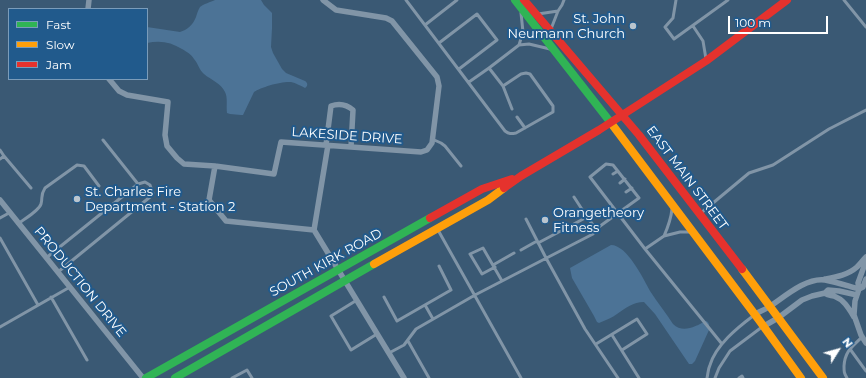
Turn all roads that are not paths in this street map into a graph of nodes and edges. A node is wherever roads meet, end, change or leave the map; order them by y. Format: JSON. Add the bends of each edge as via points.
{"nodes":[{"id":1,"x":324,"y":0,"type":"edge"},
{"id":2,"x":406,"y":0,"type":"edge"},
{"id":3,"x":457,"y":0,"type":"edge"},
{"id":4,"x":564,"y":0,"type":"edge"},
{"id":5,"x":676,"y":0,"type":"edge"},
{"id":6,"x":728,"y":0,"type":"edge"},
{"id":7,"x":787,"y":0,"type":"edge"},
{"id":8,"x":844,"y":0,"type":"edge"},
{"id":9,"x":519,"y":2,"type":"edge"},
{"id":10,"x":558,"y":11,"type":"junction"},
{"id":11,"x":536,"y":14,"type":"junction"},
{"id":12,"x":425,"y":25,"type":"junction"},
{"id":13,"x":693,"y":26,"type":"junction"},
{"id":14,"x":866,"y":27,"type":"edge"},
{"id":15,"x":550,"y":31,"type":"junction"},
{"id":16,"x":439,"y":43,"type":"junction"},
{"id":17,"x":519,"y":45,"type":"junction"},
{"id":18,"x":554,"y":50,"type":"junction"},
{"id":19,"x":706,"y":61,"type":"junction"},
{"id":20,"x":489,"y":68,"type":"junction"},
{"id":21,"x":459,"y":69,"type":"junction"},
{"id":22,"x":110,"y":80,"type":"edge"},
{"id":23,"x":469,"y":82,"type":"junction"},
{"id":24,"x":503,"y":86,"type":"junction"},
{"id":25,"x":512,"y":109,"type":"dead end"},
{"id":26,"x":866,"y":110,"type":"edge"},
{"id":27,"x":623,"y":115,"type":"junction"},
{"id":28,"x":517,"y":117,"type":"dead end"},
{"id":29,"x":610,"y":123,"type":"junction"},
{"id":30,"x":525,"y":128,"type":"junction"},
{"id":31,"x":432,"y":139,"type":"junction"},
{"id":32,"x":103,"y":140,"type":"dead end"},
{"id":33,"x":327,"y":145,"type":"junction"},
{"id":34,"x":351,"y":147,"type":"junction"},
{"id":35,"x":0,"y":150,"type":"edge"},
{"id":36,"x":4,"y":156,"type":"junction"},
{"id":37,"x":0,"y":159,"type":"edge"},
{"id":38,"x":215,"y":166,"type":"junction"},
{"id":39,"x":460,"y":166,"type":"dead end"},
{"id":40,"x":618,"y":171,"type":"junction"},
{"id":41,"x":613,"y":174,"type":"dead end"},
{"id":42,"x":520,"y":176,"type":"junction"},
{"id":43,"x":625,"y":179,"type":"junction"},
{"id":44,"x":602,"y":183,"type":"dead end"},
{"id":45,"x":620,"y":183,"type":"dead end"},
{"id":46,"x":138,"y":184,"type":"junction"},
{"id":47,"x":99,"y":186,"type":"dead end"},
{"id":48,"x":597,"y":186,"type":"junction"},
{"id":49,"x":31,"y":188,"type":"dead end"},
{"id":50,"x":632,"y":188,"type":"junction"},
{"id":51,"x":608,"y":192,"type":"dead end"},
{"id":52,"x":626,"y":192,"type":"dead end"},
{"id":53,"x":604,"y":195,"type":"junction"},
{"id":54,"x":574,"y":197,"type":"dead end"},
{"id":55,"x":0,"y":200,"type":"edge"},
{"id":56,"x":615,"y":201,"type":"dead end"},
{"id":57,"x":611,"y":204,"type":"junction"},
{"id":58,"x":672,"y":205,"type":"junction"},
{"id":59,"x":10,"y":213,"type":"junction"},
{"id":60,"x":618,"y":213,"type":"junction"},
{"id":61,"x":699,"y":214,"type":"junction"},
{"id":62,"x":587,"y":217,"type":"junction"},
{"id":63,"x":0,"y":218,"type":"edge"},
{"id":64,"x":526,"y":219,"type":"dead end"},
{"id":65,"x":18,"y":224,"type":"junction"},
{"id":66,"x":437,"y":229,"type":"junction"},
{"id":67,"x":596,"y":229,"type":"junction"},
{"id":68,"x":314,"y":230,"type":"junction"},
{"id":69,"x":693,"y":232,"type":"junction"},
{"id":70,"x":664,"y":236,"type":"junction"},
{"id":71,"x":0,"y":238,"type":"edge"},
{"id":72,"x":538,"y":242,"type":"junction"},
{"id":73,"x":645,"y":249,"type":"junction"},
{"id":74,"x":521,"y":250,"type":"dead end"},
{"id":75,"x":514,"y":253,"type":"dead end"},
{"id":76,"x":866,"y":257,"type":"edge"},
{"id":77,"x":46,"y":258,"type":"junction"},
{"id":78,"x":546,"y":258,"type":"junction"},
{"id":79,"x":866,"y":261,"type":"edge"},
{"id":80,"x":439,"y":266,"type":"dead end"},
{"id":81,"x":494,"y":266,"type":"junction"},
{"id":82,"x":338,"y":270,"type":"junction"},
{"id":83,"x":58,"y":272,"type":"junction"},
{"id":84,"x":866,"y":279,"type":"edge"},
{"id":85,"x":345,"y":280,"type":"junction"},
{"id":86,"x":824,"y":280,"type":"junction"},
{"id":87,"x":502,"y":281,"type":"junction"},
{"id":88,"x":70,"y":287,"type":"junction"},
{"id":89,"x":858,"y":289,"type":"junction"},
{"id":90,"x":824,"y":293,"type":"junction"},
{"id":91,"x":475,"y":295,"type":"junction"},
{"id":92,"x":857,"y":295,"type":"junction"},
{"id":93,"x":51,"y":297,"type":"junction"},
{"id":94,"x":384,"y":298,"type":"dead end"},
{"id":95,"x":357,"y":300,"type":"junction"},
{"id":96,"x":38,"y":305,"type":"junction"},
{"id":97,"x":425,"y":305,"type":"junction"},
{"id":98,"x":769,"y":306,"type":"junction"},
{"id":99,"x":755,"y":314,"type":"junction"},
{"id":100,"x":854,"y":317,"type":"junction"},
{"id":101,"x":778,"y":318,"type":"junction"},
{"id":102,"x":433,"y":319,"type":"junction"},
{"id":103,"x":764,"y":326,"type":"junction"},
{"id":104,"x":0,"y":327,"type":"edge"},
{"id":105,"x":377,"y":334,"type":"junction"},
{"id":106,"x":612,"y":334,"type":"junction"},
{"id":107,"x":862,"y":337,"type":"junction"},
{"id":108,"x":408,"y":341,"type":"junction"},
{"id":109,"x":866,"y":343,"type":"edge"},
{"id":110,"x":596,"y":344,"type":"junction"},
{"id":111,"x":722,"y":344,"type":"junction"},
{"id":112,"x":850,"y":349,"type":"junction"},
{"id":113,"x":622,"y":350,"type":"junction"},
{"id":114,"x":389,"y":353,"type":"junction"},
{"id":115,"x":87,"y":360,"type":"dead end"},
{"id":116,"x":866,"y":371,"type":"edge"},
{"id":117,"x":145,"y":378,"type":"edge"},
{"id":118,"x":175,"y":378,"type":"edge"},
{"id":119,"x":232,"y":378,"type":"edge"},
{"id":120,"x":252,"y":378,"type":"edge"},
{"id":121,"x":403,"y":378,"type":"edge"},
{"id":122,"x":429,"y":378,"type":"edge"},
{"id":123,"x":521,"y":378,"type":"edge"},
{"id":124,"x":618,"y":378,"type":"edge"},
{"id":125,"x":639,"y":378,"type":"edge"},
{"id":126,"x":707,"y":378,"type":"edge"},
{"id":127,"x":715,"y":378,"type":"edge"},
{"id":128,"x":740,"y":378,"type":"edge"},
{"id":129,"x":743,"y":378,"type":"edge"},
{"id":130,"x":801,"y":378,"type":"edge"},
{"id":131,"x":823,"y":378,"type":"edge"},
{"id":132,"x":847,"y":378,"type":"edge"}],
"edges":[{"from":1,"to":31,"type":"street","via":[[336,10],[392,21],[437,77],[439,86]]},
{"from":2,"to":12,"type":"lane"},
{"from":3,"to":12,"type":"lane"},
{"from":4,"to":10,"type":"lane"},
{"from":5,"to":13,"type":"lane","via":[[674,18],[665,27],[674,39]]},
{"from":6,"to":13,"type":"lane"},
{"from":7,"to":19,"type":"main road","name":"SOUTH KIRK ROAD"},
{"from":8,"to":14,"type":"lane"},
{"from":9,"to":11,"type":"main road","name":"EAST MAIN STREET"},
{"from":9,"to":17,"type":"lane","via":[[523,32]]},
{"from":9,"to":18,"type":"main road"},
{"from":10,"to":11,"type":"lane"},
{"from":10,"to":15,"type":"lane"},
{"from":11,"to":15,"type":"main road","name":"EAST MAIN STREET"},
{"from":12,"to":16,"type":"lane"},
{"from":13,"to":19,"type":"lane","via":[[703,41]]},
{"from":15,"to":27,"type":"main road","name":"EAST MAIN STREET"},
{"from":16,"to":21,"type":"lane"},
{"from":16,"to":21,"type":"lane","via":[[477,14],[497,40]]},
{"from":17,"to":18,"type":"lane","via":[[529,44]]},
{"from":17,"to":20,"type":"lane"},
{"from":18,"to":29,"type":"main road"},
{"from":19,"to":27,"type":"main road","name":"SOUTH KIRK ROAD"},
{"from":20,"to":23,"type":"lane"},
{"from":20,"to":24,"type":"lane"},
{"from":21,"to":23,"type":"lane"},
{"from":22,"to":38,"type":"street","name":"LAKESIDE DRIVE","via":[[119,91],[127,95],[168,102],[165,135],[167,146],[184,164]]},
{"from":23,"to":30,"type":"lane","via":[[508,133],[516,133]]},
{"from":24,"to":25,"type":"lane"},
{"from":24,"to":30,"type":"lane","via":[[521,74],[530,74],[553,106],[553,112]]},
{"from":26,"to":61,"type":"lane","via":[[829,129],[773,165],[749,173]]},
{"from":27,"to":29,"type":"main road","name":"SOUTH KIRK ROAD"},
{"from":27,"to":61,"type":"main road","name":"EAST MAIN STREET"},
{"from":28,"to":30,"type":"lane"},
{"from":29,"to":42,"type":"main road","name":"SOUTH KIRK ROAD"},
{"from":29,"to":58,"type":"main road"},
{"from":31,"to":34,"type":"street","name":"LAKESIDE DRIVE","via":[[427,150],[421,152]]},
{"from":31,"to":39,"type":"lane","via":[[446,146]]},
{"from":32,"to":46,"type":"lane"},
{"from":33,"to":34,"type":"street","name":"LAKESIDE DRIVE"},
{"from":33,"to":34,"type":"street","via":[[332,106],[336,104],[348,106],[353,110]]},
{"from":33,"to":38,"type":"street","name":"LAKESIDE DRIVE","via":[[280,142],[274,174]]},
{"from":33,"to":68,"type":"street"},
{"from":35,"to":36,"type":"lane"},
{"from":36,"to":37,"type":"lane"},
{"from":36,"to":49,"type":"lane"},
{"from":38,"to":68,"type":"street","via":[[210,200],[226,220]]},
{"from":40,"to":41,"type":"lane"},
{"from":40,"to":43,"type":"lane"},
{"from":40,"to":48,"type":"lane","via":[[613,165],[606,164],[590,176]]},
{"from":42,"to":66,"type":"main road","name":"SOUTH KIRK ROAD","via":[[488,200]]},
{"from":42,"to":82,"type":"main road","name":"SOUTH KIRK ROAD","via":[[482,189]]},
{"from":43,"to":45,"type":"lane"},
{"from":43,"to":50,"type":"lane"},
{"from":44,"to":48,"type":"lane"},
{"from":46,"to":77,"type":"lane"},
{"from":46,"to":83,"type":"lane","via":[[145,182],[150,185],[153,193],[150,198]]},
{"from":47,"to":65,"type":"lane","via":[[84,166],[77,165],[45,188],[39,208]]},
{"from":48,"to":53,"type":"lane"},
{"from":50,"to":52,"type":"lane"},
{"from":50,"to":60,"type":"lane","via":[[639,198]]},
{"from":51,"to":53,"type":"lane"},
{"from":53,"to":57,"type":"lane"},
{"from":54,"to":62,"type":"lane"},
{"from":55,"to":59,"type":"street","name":"PRODUCTION DRIVE"},
{"from":56,"to":57,"type":"lane"},
{"from":57,"to":60,"type":"lane"},
{"from":58,"to":69,"type":"main road"},
{"from":58,"to":70,"type":"lane","via":[[671,218]]},
{"from":59,"to":63,"type":"lane"},
{"from":59,"to":65,"type":"street","name":"PRODUCTION DRIVE"},
{"from":60,"to":67,"type":"lane"},
{"from":60,"to":73,"type":"lane"},
{"from":61,"to":98,"type":"main road","name":"EAST MAIN STREET"},
{"from":62,"to":67,"type":"lane"},
{"from":62,"to":72,"type":"lane"},
{"from":64,"to":72,"type":"lane"},
{"from":65,"to":77,"type":"street","name":"PRODUCTION DRIVE"},
{"from":66,"to":85,"type":"main road","name":"SOUTH KIRK ROAD"},
{"from":66,"to":91,"type":"lane"},
{"from":67,"to":78,"type":"lane","via":[[593,234]]},
{"from":68,"to":82,"type":"street"},
{"from":69,"to":70,"type":"lane"},
{"from":69,"to":99,"type":"main road"},
{"from":70,"to":73,"type":"lane"},
{"from":71,"to":96,"type":"lane"},
{"from":72,"to":74,"type":"lane"},
{"from":72,"to":78,"type":"lane"},
{"from":73,"to":111,"type":"lane"},
{"from":75,"to":81,"type":"lane"},
{"from":76,"to":86,"type":"street","via":[[852,271]]},
{"from":77,"to":83,"type":"street","name":"PRODUCTION DRIVE"},
{"from":78,"to":87,"type":"lane"},
{"from":78,"to":110,"type":"lane"},
{"from":79,"to":89,"type":"street"},
{"from":80,"to":97,"type":"lane","via":[[451,290]]},
{"from":81,"to":81,"type":"lane","via":[[483,248],[470,254],[482,274]]},
{"from":81,"to":87,"type":"lane"},
{"from":82,"to":85,"type":"street"},
{"from":82,"to":117,"type":"main road","name":"SOUTH KIRK ROAD"},
{"from":83,"to":88,"type":"street","name":"PRODUCTION DRIVE"},
{"from":84,"to":89,"type":"street","via":[[863,287]]},
{"from":85,"to":95,"type":"street"},
{"from":85,"to":118,"type":"main road","name":"SOUTH KIRK ROAD"},
{"from":86,"to":89,"type":"street"},
{"from":86,"to":98,"type":"street","via":[[810,282]]},
{"from":87,"to":91,"type":"lane"},
{"from":88,"to":93,"type":"lane"},
{"from":88,"to":117,"type":"street","name":"PRODUCTION DRIVE"},
{"from":89,"to":92,"type":"street"},
{"from":90,"to":92,"type":"street","via":[[828,290]]},
{"from":90,"to":100,"type":"street","via":[[839,298]]},
{"from":90,"to":101,"type":"street","via":[[802,300]]},
{"from":91,"to":102,"type":"lane"},
{"from":91,"to":123,"type":"lane"},
{"from":92,"to":100,"type":"street"},
{"from":93,"to":96,"type":"lane"},
{"from":93,"to":115,"type":"lane"},
{"from":94,"to":97,"type":"lane","via":[[397,320]]},
{"from":95,"to":105,"type":"street"},
{"from":95,"to":105,"type":"lane","via":[[331,316],[351,350]]},
{"from":96,"to":104,"type":"lane"},
{"from":97,"to":102,"type":"lane"},
{"from":98,"to":99,"type":"street"},
{"from":98,"to":101,"type":"main road","name":"EAST MAIN STREET"},
{"from":99,"to":103,"type":"main road"},
{"from":99,"to":111,"type":"lane"},
{"from":100,"to":107,"type":"street"},
{"from":101,"to":103,"type":"street"},
{"from":101,"to":131,"type":"main road","name":"EAST MAIN STREET"},
{"from":102,"to":108,"type":"lane","via":[[416,329]]},
{"from":103,"to":127,"type":"lane","via":[[730,351]]},
{"from":103,"to":130,"type":"main road"},
{"from":105,"to":114,"type":"street"},
{"from":106,"to":110,"type":"lane"},
{"from":106,"to":113,"type":"lane"},
{"from":106,"to":113,"type":"lane","via":[[637,319],[647,334]]},
{"from":107,"to":109,"type":"street"},
{"from":107,"to":112,"type":"lane"},
{"from":108,"to":114,"type":"lane","via":[[404,346]]},
{"from":108,"to":122,"type":"lane"},
{"from":110,"to":124,"type":"lane"},
{"from":111,"to":126,"type":"lane","via":[[710,365]]},
{"from":112,"to":116,"type":"lane"},
{"from":112,"to":132,"type":"lane","via":[[844,358],[843,373]]},
{"from":113,"to":125,"type":"lane"},
{"from":114,"to":121,"type":"street"},
{"from":119,"to":120,"type":"lane","via":[[247,370]]},
{"from":128,"to":129,"type":"lane"}]}
